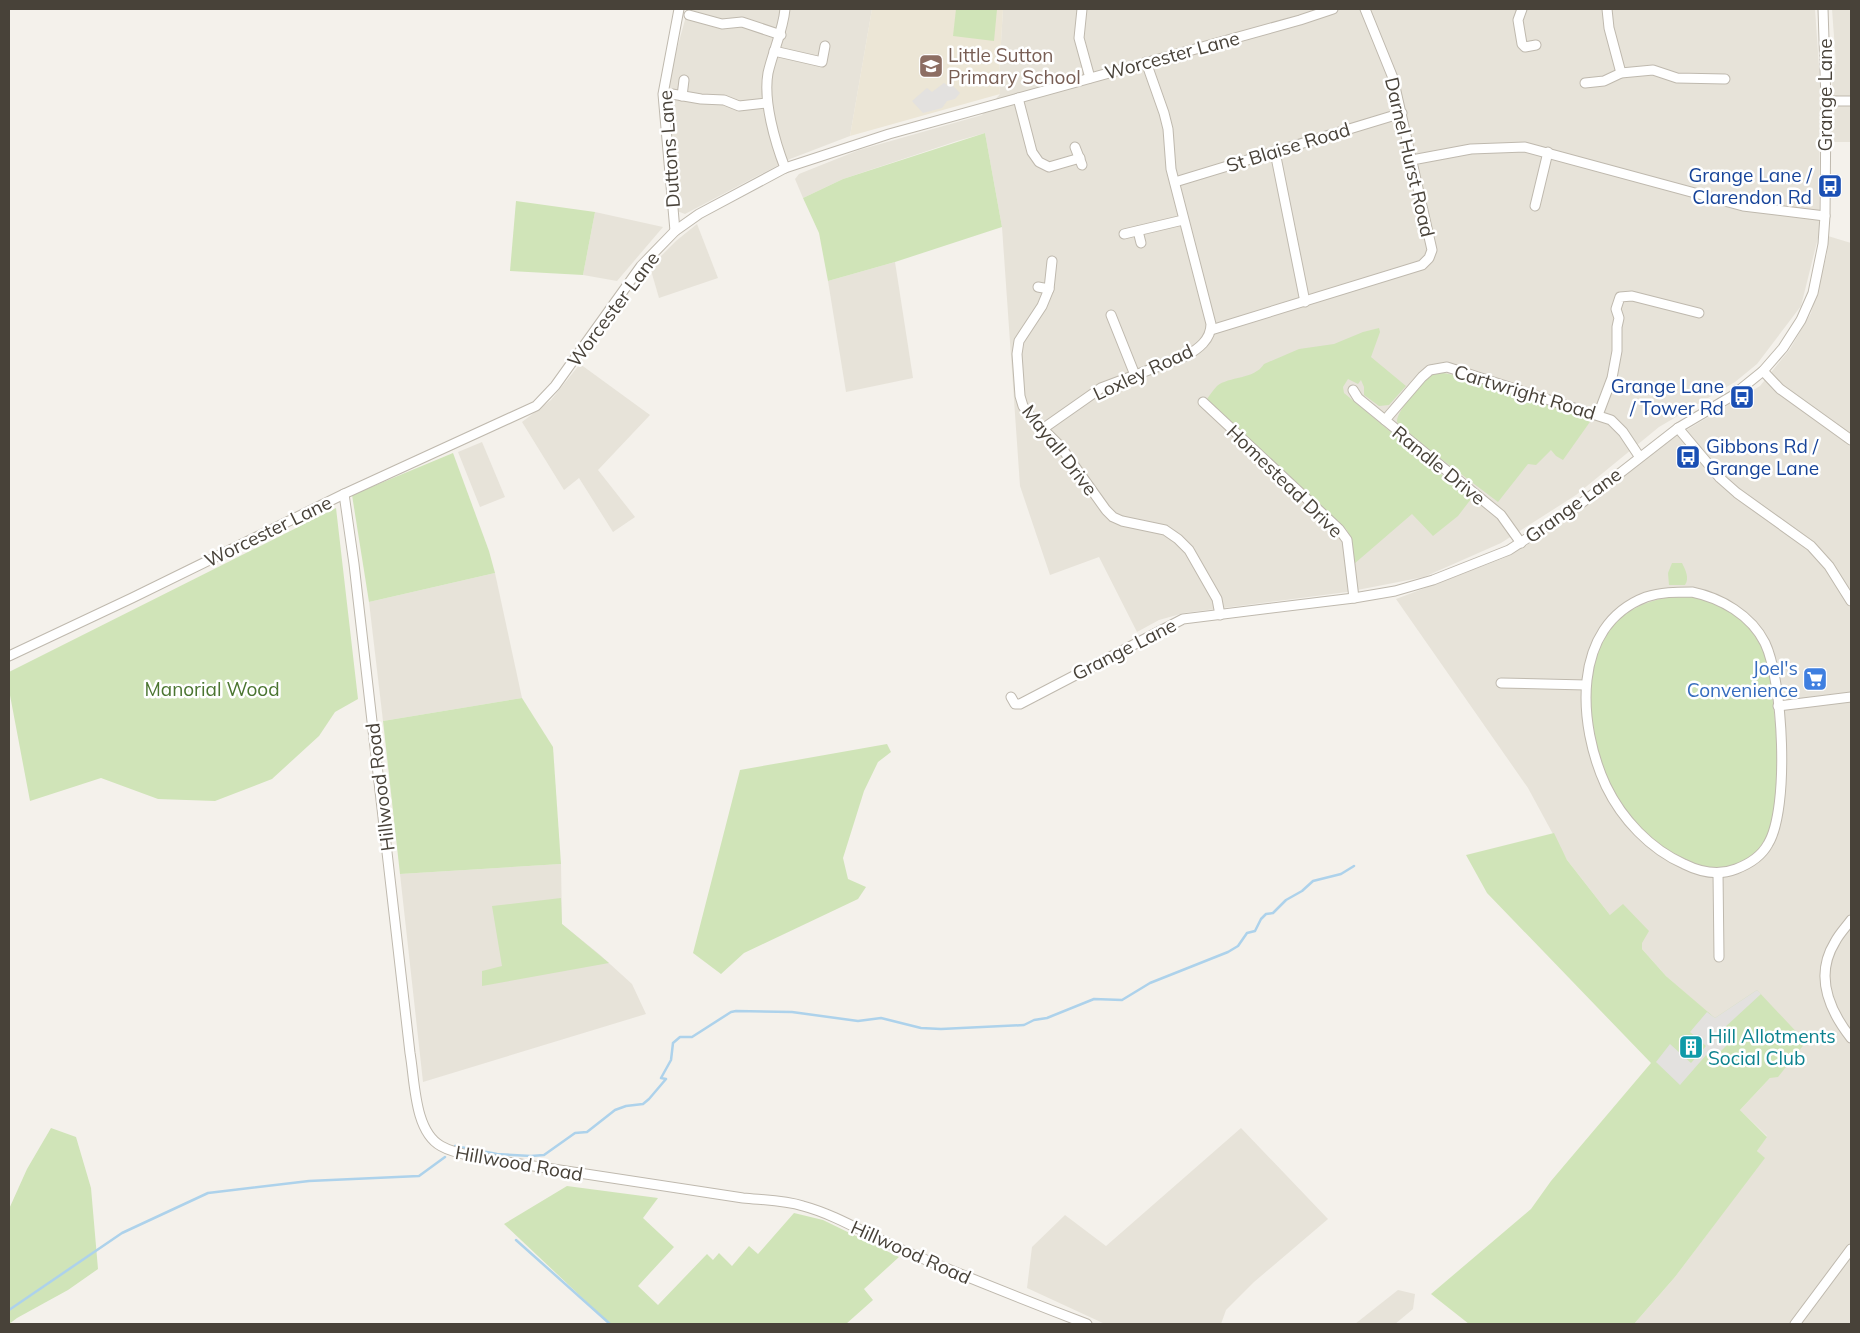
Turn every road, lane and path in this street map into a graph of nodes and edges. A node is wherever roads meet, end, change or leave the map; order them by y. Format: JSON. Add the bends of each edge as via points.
{"nodes":[{"id":1,"x":679,"y":9,"type":"edge"},
{"id":2,"x":785,"y":9,"type":"edge"},
{"id":3,"x":1082,"y":9,"type":"edge"},
{"id":4,"x":1333,"y":9,"type":"edge"},
{"id":5,"x":1365,"y":9,"type":"edge"},
{"id":6,"x":1522,"y":9,"type":"edge"},
{"id":7,"x":1607,"y":9,"type":"edge"},
{"id":8,"x":1823,"y":9,"type":"edge"},
{"id":9,"x":695,"y":14,"type":"edge"},
{"id":10,"x":781,"y":35,"type":"junction"},
{"id":11,"x":1536,"y":45,"type":"dead end"},
{"id":12,"x":825,"y":46,"type":"dead end"},
{"id":13,"x":774,"y":51,"type":"junction"},
{"id":14,"x":1146,"y":62,"type":"junction"},
{"id":15,"x":1621,"y":73,"type":"junction"},
{"id":16,"x":1090,"y":78,"type":"junction"},
{"id":17,"x":1725,"y":79,"type":"dead end"},
{"id":18,"x":684,"y":80,"type":"dead end"},
{"id":19,"x":1585,"y":83,"type":"dead end"},
{"id":20,"x":672,"y":94,"type":"dead end"},
{"id":21,"x":682,"y":96,"type":"junction"},
{"id":22,"x":1018,"y":98,"type":"junction"},
{"id":23,"x":1826,"y":101,"type":"junction"},
{"id":24,"x":1851,"y":101,"type":"edge"},
{"id":25,"x":767,"y":103,"type":"junction"},
{"id":26,"x":1402,"y":113,"type":"junction"},
{"id":27,"x":1075,"y":147,"type":"dead end"},
{"id":28,"x":1275,"y":152,"type":"junction"},
{"id":29,"x":1548,"y":152,"type":"junction"},
{"id":30,"x":1412,"y":160,"type":"junction"},
{"id":31,"x":785,"y":168,"type":"junction"},
{"id":32,"x":1175,"y":182,"type":"junction"},
{"id":33,"x":1535,"y":206,"type":"dead end"},
{"id":34,"x":1825,"y":216,"type":"junction"},
{"id":35,"x":1183,"y":220,"type":"junction"},
{"id":36,"x":675,"y":231,"type":"junction"},
{"id":37,"x":1138,"y":231,"type":"junction"},
{"id":38,"x":1124,"y":234,"type":"dead end"},
{"id":39,"x":1142,"y":243,"type":"dead end"},
{"id":40,"x":1052,"y":261,"type":"dead end"},
{"id":41,"x":1038,"y":287,"type":"dead end"},
{"id":42,"x":1049,"y":289,"type":"junction"},
{"id":43,"x":1305,"y":302,"type":"junction"},
{"id":44,"x":1698,"y":313,"type":"dead end"},
{"id":45,"x":1111,"y":314,"type":"dead end"},
{"id":46,"x":1210,"y":330,"type":"junction"},
{"id":47,"x":1763,"y":371,"type":"junction"},
{"id":48,"x":1135,"y":374,"type":"junction"},
{"id":49,"x":1353,"y":390,"type":"dead end"},
{"id":50,"x":1203,"y":402,"type":"dead end"},
{"id":51,"x":1598,"y":415,"type":"junction"},
{"id":52,"x":1385,"y":420,"type":"junction"},
{"id":53,"x":1044,"y":428,"type":"junction"},
{"id":54,"x":1678,"y":428,"type":"junction"},
{"id":55,"x":1851,"y":440,"type":"edge"},
{"id":56,"x":1639,"y":456,"type":"junction"},
{"id":57,"x":344,"y":494,"type":"junction"},
{"id":58,"x":1521,"y":543,"type":"junction"},
{"id":59,"x":1354,"y":598,"type":"junction"},
{"id":60,"x":1851,"y":601,"type":"edge"},
{"id":61,"x":1220,"y":615,"type":"junction"},
{"id":62,"x":9,"y":656,"type":"edge"},
{"id":63,"x":1501,"y":683,"type":"dead end"},
{"id":64,"x":1586,"y":686,"type":"junction"},
{"id":65,"x":1011,"y":697,"type":"dead end"},
{"id":66,"x":1851,"y":697,"type":"edge"},
{"id":67,"x":1778,"y":706,"type":"junction"},
{"id":68,"x":1718,"y":873,"type":"junction"},
{"id":69,"x":1851,"y":920,"type":"edge"},
{"id":70,"x":1719,"y":956,"type":"dead end"},
{"id":71,"x":1851,"y":1038,"type":"edge"},
{"id":72,"x":1851,"y":1249,"type":"edge"},
{"id":73,"x":1087,"y":1324,"type":"edge"},
{"id":74,"x":1795,"y":1324,"type":"edge"}],
"edges":[{"from":1,"to":36,"type":"street","name":"Duttons Lane","via":[[663,94]]},
{"from":2,"to":10,"type":"street"},
{"from":3,"to":16,"type":"street","via":[[1079,38]]},
{"from":4,"to":14,"type":"street","name":"Worcester Lane"},
{"from":5,"to":26,"type":"street","name":"Darnel Hurst Road","via":[[1393,78]]},
{"from":6,"to":11,"type":"street","via":[[1518,20],[1522,44],[1525,47]]},
{"from":7,"to":15,"type":"street"},
{"from":8,"to":23,"type":"street","name":"Grange Lane"},
{"from":9,"to":10,"type":"street","via":[[722,24],[742,22]]},
{"from":10,"to":13,"type":"street"},
{"from":12,"to":13,"type":"street","via":[[822,62]]},
{"from":13,"to":25,"type":"street","via":[[766,86]]},
{"from":14,"to":16,"type":"street","name":"Worcester Lane"},
{"from":14,"to":32,"type":"street","name":"Loxley Road","via":[[1164,113]]},
{"from":15,"to":17,"type":"street","via":[[1653,70],[1677,78]]},
{"from":15,"to":19,"type":"street","via":[[1604,81]]},
{"from":16,"to":22,"type":"street","name":"Worcester Lane"},
{"from":18,"to":21,"type":"street"},
{"from":20,"to":21,"type":"street"},
{"from":21,"to":25,"type":"street","via":[[724,100],[739,106]]},
{"from":22,"to":27,"type":"street","via":[[1032,152],[1039,162],[1049,167],[1081,161]]},
{"from":22,"to":31,"type":"street","name":"Worcester Lane","via":[[889,134]]},
{"from":23,"to":24,"type":"street"},
{"from":23,"to":34,"type":"street","name":"Grange Lane"},
{"from":25,"to":31,"type":"street"},
{"from":26,"to":28,"type":"street","name":"St Blaise Road"},
{"from":26,"to":30,"type":"street","name":"Darnel Hurst Road"},
{"from":28,"to":32,"type":"street","name":"St Blaise Road"},
{"from":28,"to":43,"type":"street"},
{"from":29,"to":30,"type":"street","via":[[1500,147]]},
{"from":29,"to":33,"type":"street"},
{"from":29,"to":34,"type":"street","via":[[1743,206]]},
{"from":30,"to":43,"type":"street","name":"Darnel Hurst Road","via":[[1432,250],[1429,258],[1422,265]]},
{"from":31,"to":36,"type":"street","name":"Worcester Lane","via":[[699,214]]},
{"from":32,"to":35,"type":"street","name":"Loxley Road"},
{"from":34,"to":47,"type":"street","name":"Grange Lane","via":[[1813,293],[1784,348]]},
{"from":35,"to":37,"type":"street"},
{"from":35,"to":46,"type":"street","name":"Loxley Road"},
{"from":36,"to":57,"type":"street","name":"Worcester Lane","via":[[641,266],[555,386],[536,406]]},
{"from":37,"to":38,"type":"street"},
{"from":37,"to":39,"type":"street"},
{"from":40,"to":42,"type":"street","name":"Mayall Drive"},
{"from":41,"to":42,"type":"street"},
{"from":42,"to":53,"type":"street","name":"Mayall Drive","via":[[1019,341],[1017,354],[1023,406]]},
{"from":43,"to":46,"type":"street","name":"Darnel Hurst Road"},
{"from":44,"to":51,"type":"street","via":[[1632,296],[1620,297],[1616,309],[1620,318],[1612,378]]},
{"from":45,"to":48,"type":"street","via":[[1120,325]]},
{"from":46,"to":48,"type":"street","name":"Loxley Road","via":[[1197,350]]},
{"from":47,"to":54,"type":"street","name":"Grange Lane","via":[[1732,396]]},
{"from":47,"to":55,"type":"street","via":[[1780,389]]},
{"from":48,"to":53,"type":"street","name":"Loxley Road","via":[[1102,388]]},
{"from":49,"to":52,"type":"street","name":"Randle Drive"},
{"from":50,"to":59,"type":"street","name":"Homestead Drive","via":[[1339,528],[1347,540]]},
{"from":51,"to":52,"type":"street","name":"Cartwright Road","via":[[1447,367],[1430,370]]},
{"from":51,"to":56,"type":"street","name":"Cartwright Road","via":[[1611,420],[1623,432]]},
{"from":52,"to":58,"type":"street","name":"Randle Drive","via":[[1501,515]]},
{"from":53,"to":61,"type":"street","name":"Mayall Drive","via":[[1062,447],[1113,517],[1165,530],[1189,550],[1217,599]]},
{"from":54,"to":56,"type":"street","name":"Grange Lane"},
{"from":54,"to":60,"type":"street","via":[[1720,478],[1811,546],[1829,566]]},
{"from":56,"to":58,"type":"street","name":"Grange Lane","via":[[1582,502]]},
{"from":57,"to":62,"type":"street","name":"Worcester Lane"},
{"from":57,"to":73,"type":"street","name":"Hillwood Road","via":[[410,1053],[423,1125],[433,1140],[451,1151],[481,1158],[803,1206],[966,1277]]},
{"from":58,"to":59,"type":"street","name":"Grange Lane","via":[[1433,580]]},
{"from":59,"to":61,"type":"street","name":"Grange Lane"},
{"from":61,"to":65,"type":"street","name":"Grange Lane","via":[[1183,619],[1020,704],[1015,704]]},
{"from":63,"to":64,"type":"street"},
{"from":64,"to":67,"type":"street","via":[[1588,668],[1599,638],[1612,620],[1644,598],[1668,592],[1692,592],[1723,602],[1755,628],[1771,663]]},
{"from":64,"to":68,"type":"street","via":[[1587,721],[1595,760],[1607,788],[1627,818],[1656,848],[1697,870]]},
{"from":66,"to":67,"type":"street"},
{"from":67,"to":68,"type":"street","via":[[1782,766],[1780,808],[1772,838],[1755,860],[1730,872]]},
{"from":68,"to":70,"type":"street"},
{"from":69,"to":71,"type":"street","via":[[1834,942],[1824,978],[1832,1012]]},
{"from":72,"to":74,"type":"street"}]}
